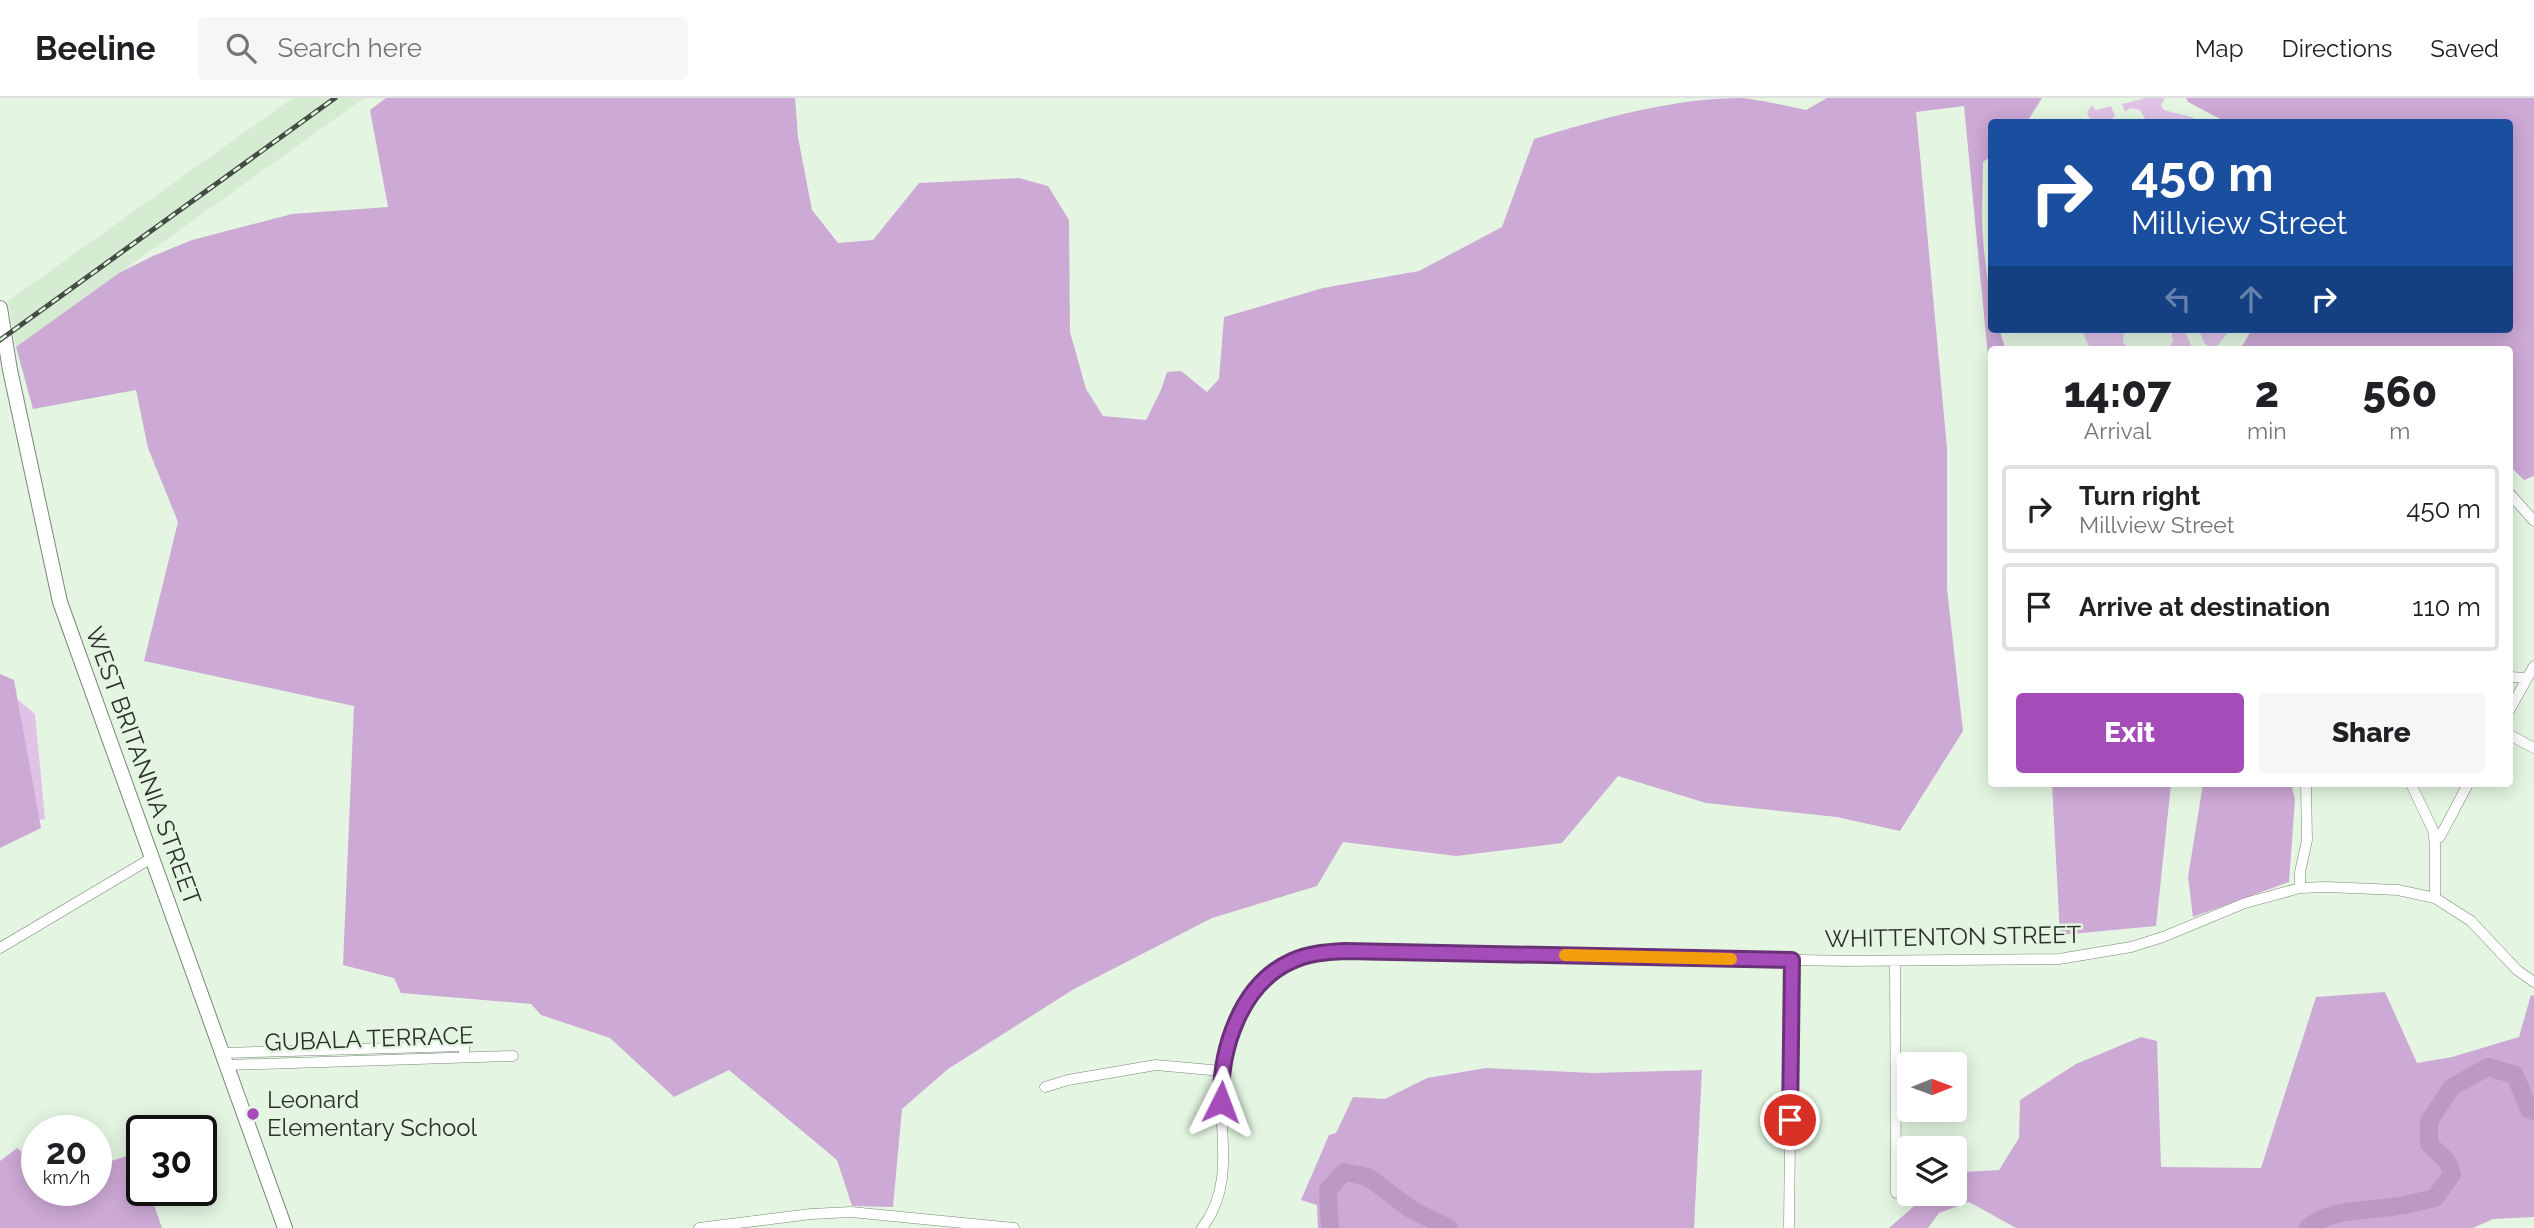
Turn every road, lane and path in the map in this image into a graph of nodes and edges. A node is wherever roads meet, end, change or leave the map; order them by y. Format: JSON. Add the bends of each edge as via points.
{"nodes":[{"id":1,"x":0,"y":308,"type":"edge"},
{"id":2,"x":2513,"y":497,"type":"edge"},
{"id":3,"x":2534,"y":521,"type":"edge"},
{"id":4,"x":2534,"y":666,"type":"edge"},
{"id":5,"x":2513,"y":677,"type":"edge"},
{"id":6,"x":2527,"y":678,"type":"junction"},
{"id":7,"x":2513,"y":704,"type":"edge"},
{"id":8,"x":2513,"y":737,"type":"edge"},
{"id":9,"x":2534,"y":748,"type":"edge"},
{"id":10,"x":2306,"y":787,"type":"edge"},
{"id":11,"x":2412,"y":787,"type":"edge"},
{"id":12,"x":2466,"y":787,"type":"edge"},
{"id":13,"x":2435,"y":838,"type":"junction"},
{"id":14,"x":150,"y":859,"type":"junction"},
{"id":15,"x":2300,"y":888,"type":"junction"},
{"id":16,"x":2435,"y":898,"type":"junction"},
{"id":17,"x":0,"y":947,"type":"edge"},
{"id":18,"x":1792,"y":960,"type":"junction"},
{"id":19,"x":1895,"y":961,"type":"junction"},
{"id":20,"x":2534,"y":982,"type":"edge"},
{"id":21,"x":513,"y":1056,"type":"dead end"},
{"id":22,"x":464,"y":1057,"type":"junction"},
{"id":23,"x":225,"y":1059,"type":"junction"},
{"id":24,"x":1222,"y":1071,"type":"junction"},
{"id":25,"x":1045,"y":1087,"type":"dead end"},
{"id":26,"x":1896,"y":1193,"type":"dead end"},
{"id":27,"x":1789,"y":1226,"type":"edge"},
{"id":28,"x":285,"y":1228,"type":"edge"},
{"id":29,"x":699,"y":1228,"type":"edge"},
{"id":30,"x":1014,"y":1228,"type":"edge"},
{"id":31,"x":1202,"y":1228,"type":"edge"}],
"edges":[{"from":1,"to":14,"type":"street","name":"WEST BRITANNIA STREET","via":[[60,603]]},
{"from":2,"to":3,"type":"street"},
{"from":4,"to":6,"type":"street"},
{"from":5,"to":6,"type":"street"},
{"from":6,"to":7,"type":"street"},
{"from":8,"to":9,"type":"street"},
{"from":10,"to":15,"type":"street","via":[[2308,832]]},
{"from":11,"to":13,"type":"street"},
{"from":12,"to":13,"type":"street"},
{"from":13,"to":16,"type":"street"},
{"from":14,"to":17,"type":"street"},
{"from":14,"to":23,"type":"street","name":"WEST BRITANNIA STREET"},
{"from":15,"to":16,"type":"street","name":"WHITTENTON STREET","via":[[2389,890]]},
{"from":15,"to":19,"type":"street","name":"WHITTENTON STREET","via":[[2245,903],[2147,943],[2096,955]]},
{"from":16,"to":20,"type":"street","name":"WHITTENTON STREET","via":[[2471,921]]},
{"from":18,"to":19,"type":"street","name":"WHITTENTON STREET"},
{"from":18,"to":24,"type":"street","name":"WHITTENTON STREET","via":[[1359,951],[1315,954],[1283,965],[1255,990],[1231,1035]]},
{"from":18,"to":27,"type":"street"},
{"from":19,"to":26,"type":"street"},
{"from":21,"to":22,"type":"street","name":"GUBALA TERRACE"},
{"from":22,"to":23,"type":"street","name":"GUBALA TERRACE"},
{"from":22,"to":23,"type":"street","name":"GUBALA TERRACE","via":[[464,1046]]},
{"from":23,"to":28,"type":"street","name":"WEST BRITANNIA STREET"},
{"from":24,"to":25,"type":"street","via":[[1156,1065]]},
{"from":24,"to":31,"type":"street","name":"WHITTENTON STREET","via":[[1222,1183],[1216,1206]]},
{"from":29,"to":30,"type":"street","via":[[851,1212]]}]}
